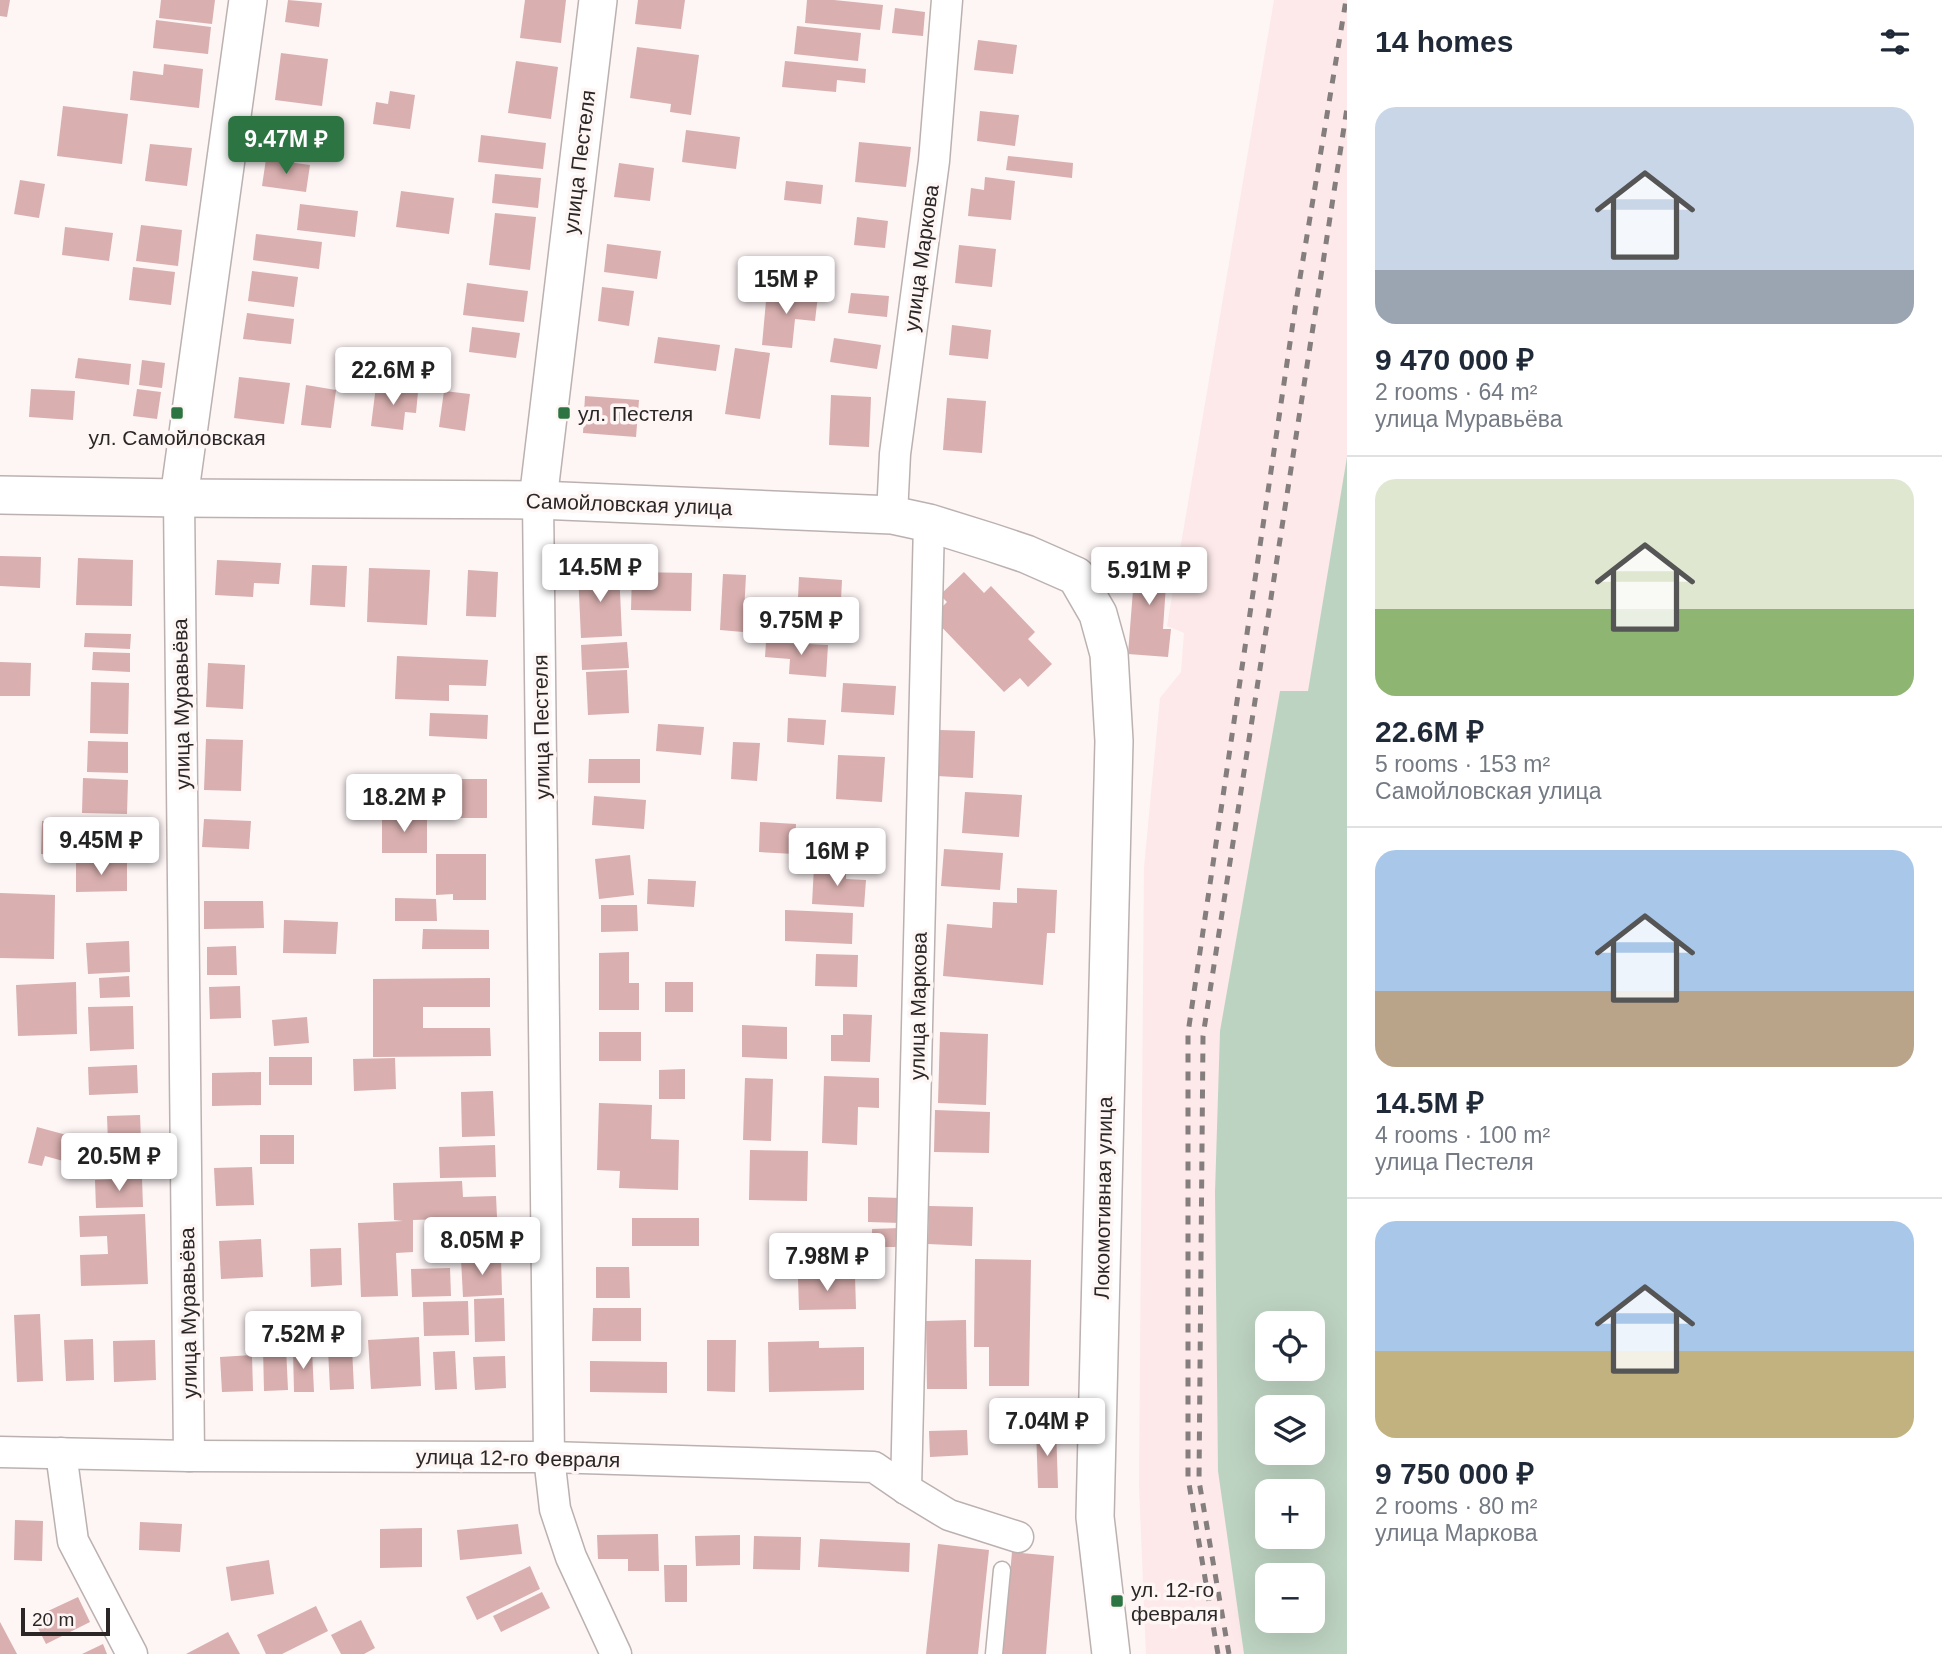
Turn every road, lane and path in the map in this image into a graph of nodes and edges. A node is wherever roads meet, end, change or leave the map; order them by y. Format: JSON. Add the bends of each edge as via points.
{"nodes":[{"id":1,"x":248,"y":0,"type":"edge"},
{"id":2,"x":598,"y":0,"type":"edge"},
{"id":3,"x":947,"y":0,"type":"edge"},
{"id":4,"x":0,"y":495,"type":"edge"},
{"id":5,"x":178,"y":498,"type":"junction"},
{"id":6,"x":538,"y":500,"type":"junction"},
{"id":7,"x":892,"y":516,"type":"junction"},
{"id":8,"x":929,"y":523,"type":"junction"},
{"id":9,"x":1114,"y":741,"type":"joint"},
{"id":10,"x":0,"y":1451,"type":"edge"},
{"id":11,"x":61,"y":1453,"type":"junction"},
{"id":12,"x":190,"y":1456,"type":"junction"},
{"id":13,"x":549,"y":1457,"type":"junction"},
{"id":14,"x":906,"y":1489,"type":"junction"},
{"id":15,"x":1018,"y":1537,"type":"dead end"},
{"id":16,"x":1002,"y":1570,"type":"dead end"},
{"id":17,"x":132,"y":1654,"type":"edge"},
{"id":18,"x":616,"y":1654,"type":"edge"},
{"id":19,"x":995,"y":1654,"type":"edge"},
{"id":20,"x":1111,"y":1654,"type":"edge"}],
"edges":[{"from":1,"to":5,"type":"street","name":"улица Муравьёва"},
{"from":2,"to":6,"type":"street","name":"улица Пестеля"},
{"from":3,"to":7,"type":"street","name":"улица Маркова","via":[[934,161],[895,454]]},
{"from":4,"to":5,"type":"street","name":"Самойловская улица"},
{"from":5,"to":6,"type":"street","name":"Самойловская улица"},
{"from":5,"to":12,"type":"street","name":"улица Муравьёва"},
{"from":6,"to":7,"type":"street","name":"Самойловская улица"},
{"from":6,"to":13,"type":"street","name":"улица Пестеля"},
{"from":7,"to":8,"type":"street","name":"Самойловская улица"},
{"from":8,"to":9,"type":"street","name":"Самойловская улица","via":[[1026,554],[1076,576],[1098,614],[1109,654]]},
{"from":8,"to":14,"type":"street","name":"улица Маркова"},
{"from":9,"to":20,"type":"street","name":"Локомотивная улица","via":[[1096,1517]]},
{"from":10,"to":11,"type":"street","name":"улица 12-го Февраля"},
{"from":11,"to":12,"type":"street","name":"улица 12-го Февраля"},
{"from":11,"to":17,"type":"street","via":[[73,1541]]},
{"from":12,"to":13,"type":"street","name":"улица 12-го Февраля"},
{"from":13,"to":14,"type":"street","name":"улица 12-го Февраля","via":[[874,1467]]},
{"from":13,"to":18,"type":"street","name":"улица Пестеля","via":[[555,1508],[570,1557]]},
{"from":14,"to":15,"type":"street","name":"улица 12-го Февраля","via":[[949,1515]]},
{"from":16,"to":19,"type":"lane"}]}
